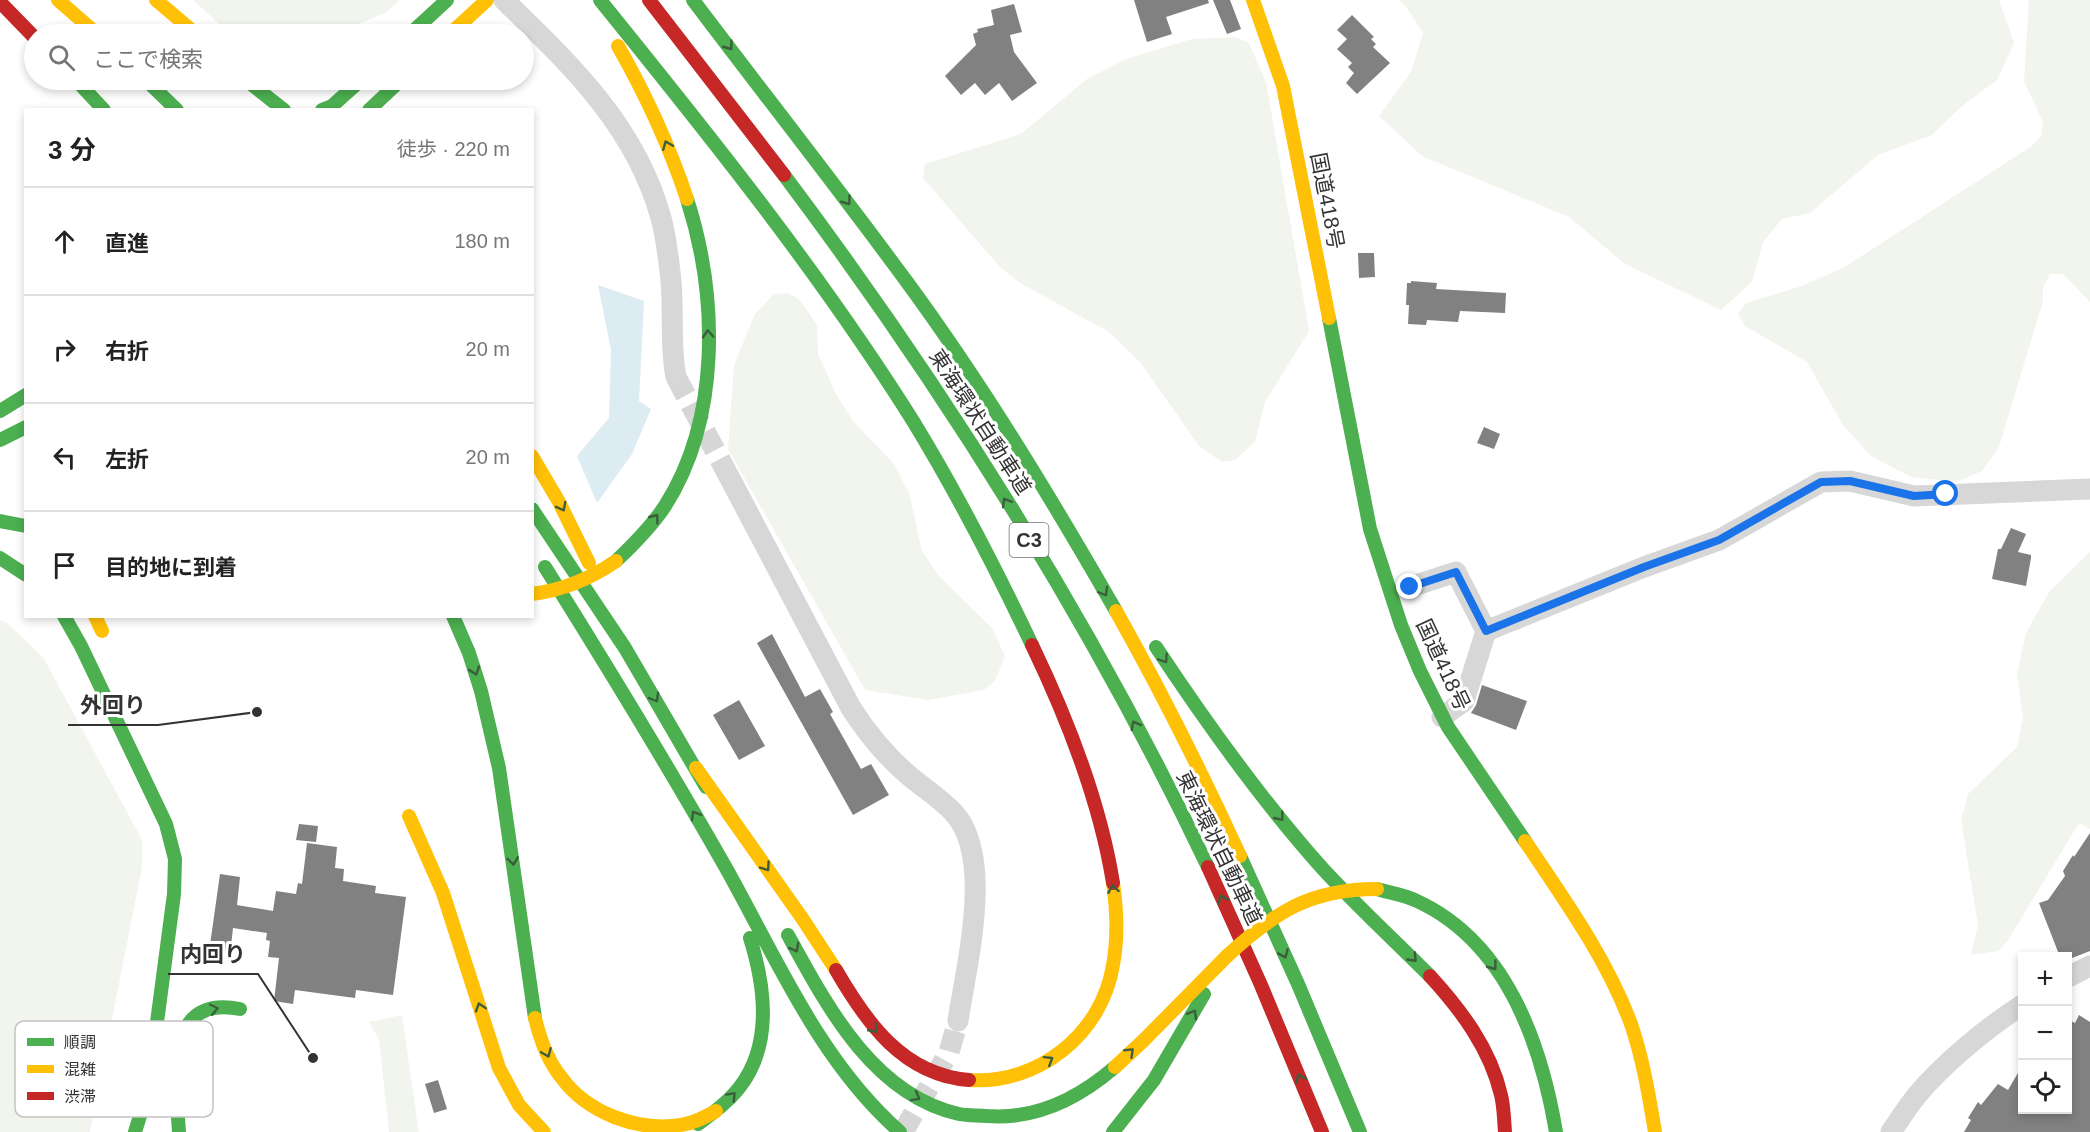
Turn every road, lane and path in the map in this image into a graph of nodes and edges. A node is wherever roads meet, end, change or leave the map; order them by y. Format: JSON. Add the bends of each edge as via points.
{"nodes":[{"id":1,"x":58,"y":0,"type":"edge"},
{"id":2,"x":156,"y":0,"type":"edge"},
{"id":3,"x":447,"y":0,"type":"edge"},
{"id":4,"x":487,"y":0,"type":"edge"},
{"id":5,"x":504,"y":0,"type":"edge"},
{"id":6,"x":592,"y":0,"type":"edge"},
{"id":7,"x":600,"y":0,"type":"edge"},
{"id":8,"x":649,"y":0,"type":"edge"},
{"id":9,"x":693,"y":0,"type":"edge"},
{"id":10,"x":1253,"y":0,"type":"edge"},
{"id":11,"x":0,"y":2,"type":"edge"},
{"id":12,"x":86,"y":24,"type":"edge"},
{"id":13,"x":184,"y":24,"type":"edge"},
{"id":14,"x":421,"y":24,"type":"edge"},
{"id":15,"x":461,"y":24,"type":"edge"},
{"id":16,"x":529,"y":24,"type":"edge"},
{"id":17,"x":24,"y":27,"type":"edge"},
{"id":18,"x":534,"y":29,"type":"edge"},
{"id":19,"x":85,"y":90,"type":"edge"},
{"id":20,"x":156,"y":90,"type":"edge"},
{"id":21,"x":250,"y":90,"type":"edge"},
{"id":22,"x":257,"y":90,"type":"edge"},
{"id":23,"x":349,"y":90,"type":"edge"},
{"id":24,"x":390,"y":90,"type":"edge"},
{"id":25,"x":102,"y":108,"type":"edge"},
{"id":26,"x":175,"y":108,"type":"edge"},
{"id":27,"x":260,"y":108,"type":"edge"},
{"id":28,"x":281,"y":108,"type":"edge"},
{"id":29,"x":327,"y":108,"type":"edge"},
{"id":30,"x":371,"y":108,"type":"edge"},
{"id":31,"x":676,"y":377,"type":"tunnel mouth"},
{"id":32,"x":24,"y":396,"type":"edge"},
{"id":33,"x":990,"y":402,"type":"junction"},
{"id":34,"x":0,"y":411,"type":"edge"},
{"id":35,"x":24,"y":428,"type":"edge"},
{"id":36,"x":0,"y":440,"type":"edge"},
{"id":37,"x":534,"y":459,"type":"edge"},
{"id":38,"x":725,"y":469,"type":"tunnel mouth"},
{"id":39,"x":2090,"y":489,"type":"edge"},
{"id":40,"x":534,"y":512,"type":"edge"},
{"id":41,"x":24,"y":516,"type":"edge"},
{"id":42,"x":0,"y":520,"type":"edge"},
{"id":43,"x":24,"y":526,"type":"edge"},
{"id":44,"x":539,"y":557,"type":"dead end"},
{"id":45,"x":0,"y":558,"type":"edge"},
{"id":46,"x":24,"y":574,"type":"edge"},
{"id":47,"x":534,"y":583,"type":"edge"},
{"id":48,"x":1410,"y":587,"type":"dead end"},
{"id":49,"x":534,"y":594,"type":"edge"},
{"id":50,"x":1134,"y":614,"type":"dead end"},
{"id":51,"x":65,"y":618,"type":"edge"},
{"id":52,"x":96,"y":618,"type":"edge"},
{"id":53,"x":454,"y":618,"type":"edge"},
{"id":54,"x":102,"y":631,"type":"dead end"},
{"id":55,"x":1486,"y":631,"type":"junction"},
{"id":56,"x":1146,"y":633,"type":"dead end"},
{"id":57,"x":625,"y":648,"type":"junction"},
{"id":58,"x":603,"y":661,"type":"junction"},
{"id":59,"x":1442,"y":717,"type":"junction"},
{"id":60,"x":696,"y":768,"type":"junction"},
{"id":61,"x":409,"y":816,"type":"dead end"},
{"id":62,"x":724,"y":865,"type":"junction"},
{"id":63,"x":757,"y":879,"type":"dead end"},
{"id":64,"x":779,"y":919,"type":"dead end"},
{"id":65,"x":1227,"y":956,"type":"junction"},
{"id":66,"x":2090,"y":966,"type":"edge"},
{"id":67,"x":2072,"y":975,"type":"edge"},
{"id":68,"x":2021,"y":1006,"type":"edge"},
{"id":69,"x":240,"y":1009,"type":"dead end"},
{"id":70,"x":157,"y":1021,"type":"edge"},
{"id":71,"x":189,"y":1021,"type":"edge"},
{"id":72,"x":958,"y":1021,"type":"tunnel mouth"},
{"id":73,"x":836,"y":1063,"type":"junction"},
{"id":74,"x":716,"y":1111,"type":"junction"},
{"id":75,"x":141,"y":1117,"type":"edge"},
{"id":76,"x":179,"y":1117,"type":"edge"},
{"id":77,"x":135,"y":1132,"type":"edge"},
{"id":78,"x":179,"y":1132,"type":"edge"},
{"id":79,"x":544,"y":1132,"type":"edge"},
{"id":80,"x":686,"y":1132,"type":"edge"},
{"id":81,"x":879,"y":1132,"type":"edge"},
{"id":82,"x":900,"y":1132,"type":"edge"},
{"id":83,"x":1113,"y":1132,"type":"edge"},
{"id":84,"x":1322,"y":1132,"type":"edge"},
{"id":85,"x":1360,"y":1132,"type":"edge"},
{"id":86,"x":1506,"y":1132,"type":"edge"},
{"id":87,"x":1556,"y":1132,"type":"edge"},
{"id":88,"x":1655,"y":1132,"type":"edge"},
{"id":89,"x":1891,"y":1132,"type":"edge"}],
"edges":[{"from":1,"to":12,"type":"main road"},
{"from":2,"to":13,"type":"main road"},
{"from":3,"to":14,"type":"main road"},
{"from":4,"to":15,"type":"main road"},
{"from":5,"to":16,"type":"street"},
{"from":49,"to":6,"type":"main road","one_way":true,"bridge":true,"via":[[570,587],[602,571],[630,548],[669,499],[689,455],[702,405],[708,336],[698,239],[677,169],[633,72]]},
{"from":60,"to":7,"type":"main road","one_way":true,"via":[[818,941],[866,1020],[912,1062],[959,1079],[1011,1077],[1057,1056],[1095,1015],[1115,963],[1115,896],[1078,755],[1015,609],[946,478],[855,334],[795,248]]},
{"from":84,"to":8,"type":"main road","name":"東海環状自動車道","number":"C3","one_way":true,"via":[[1195,840],[1052,577],[942,401],[830,236]]},
{"from":9,"to":33,"type":"main road","name":"東海環状自動車道","number":"C3","one_way":true,"via":[[908,283]]},
{"from":10,"to":59,"type":"main road","name":"国道418号","via":[[1283,86],[1370,529],[1413,660]]},
{"from":11,"to":17,"type":"main road"},
{"from":18,"to":31,"type":"street","via":[[568,62],[620,127],[644,171],[662,219]]},
{"from":19,"to":25,"type":"main road"},
{"from":20,"to":26,"type":"main road"},
{"from":21,"to":27,"type":"main road"},
{"from":22,"to":28,"type":"main road"},
{"from":23,"to":29,"type":"main road"},
{"from":24,"to":30,"type":"main road"},
{"from":32,"to":34,"type":"main road"},
{"from":33,"to":50,"type":"main road"},
{"from":33,"to":85,"type":"main road","name":"東海環状自動車道","number":"C3","one_way":true,"via":[[1059,512],[1146,665],[1226,825]]},
{"from":35,"to":36,"type":"main road"},
{"from":37,"to":57,"type":"main road","one_way":true,"via":[[585,552]]},
{"from":38,"to":72,"type":"street","via":[[866,731],[887,756],[955,814],[966,833],[975,870],[974,915]]},
{"from":39,"to":55,"type":"street","via":[[1914,496],[1850,481],[1821,482],[1719,540]]},
{"from":40,"to":57,"type":"main road"},
{"from":41,"to":42,"type":"main road"},
{"from":42,"to":43,"type":"main road"},
{"from":44,"to":58,"type":"main road"},
{"from":45,"to":46,"type":"main road"},
{"from":47,"to":58,"type":"main road"},
{"from":48,"to":55,"type":"street","via":[[1456,572]]},
{"from":51,"to":70,"type":"main road","via":[[166,824],[175,859]]},
{"from":52,"to":54,"type":"main road"},
{"from":53,"to":74,"type":"main road","one_way":true,"via":[[489,717],[533,999],[551,1062],[575,1094],[609,1117],[664,1127],[682,1125]]},
{"from":55,"to":59,"type":"street","via":[[1464,701]]},
{"from":56,"to":86,"type":"main road","one_way":true,"via":[[1233,758],[1294,835],[1460,1009],[1491,1064],[1502,1094]]},
{"from":57,"to":60,"type":"main road","one_way":true},
{"from":62,"to":58,"type":"main road","one_way":true},
{"from":59,"to":88,"type":"main road","name":"国道418号","via":[[1562,895],[1618,993],[1638,1044]]},
{"from":60,"to":63,"type":"main road"},
{"from":79,"to":61,"type":"main road","one_way":true,"via":[[519,1105],[499,1068],[442,893]]},
{"from":62,"to":73,"type":"main road"},
{"from":74,"to":62,"type":"main road","one_way":true,"via":[[744,1082],[754,1065],[763,1023],[753,944]]},
{"from":64,"to":65,"type":"main road","one_way":true,"via":[[839,1022],[878,1069],[926,1102],[953,1113],[982,1117],[1040,1111],[1087,1089]]},
{"from":83,"to":65,"type":"main road","one_way":true,"via":[[1154,1080]]},
{"from":65,"to":87,"type":"main road","one_way":true,"bridge":true,"via":[[1271,919],[1306,899],[1350,889],[1405,896],[1435,911],[1473,942],[1510,990],[1540,1058]]},
{"from":66,"to":67,"type":"street"},
{"from":68,"to":89,"type":"street","via":[[1919,1093]]},
{"from":71,"to":69,"type":"main road","one_way":true,"via":[[211,1008]]},
{"from":73,"to":81,"type":"main road"},
{"from":73,"to":82,"type":"main road","via":[[866,1100]]},
{"from":74,"to":80,"type":"main road"},
{"from":75,"to":77,"type":"main road"},
{"from":78,"to":76,"type":"main road","one_way":true}]}
